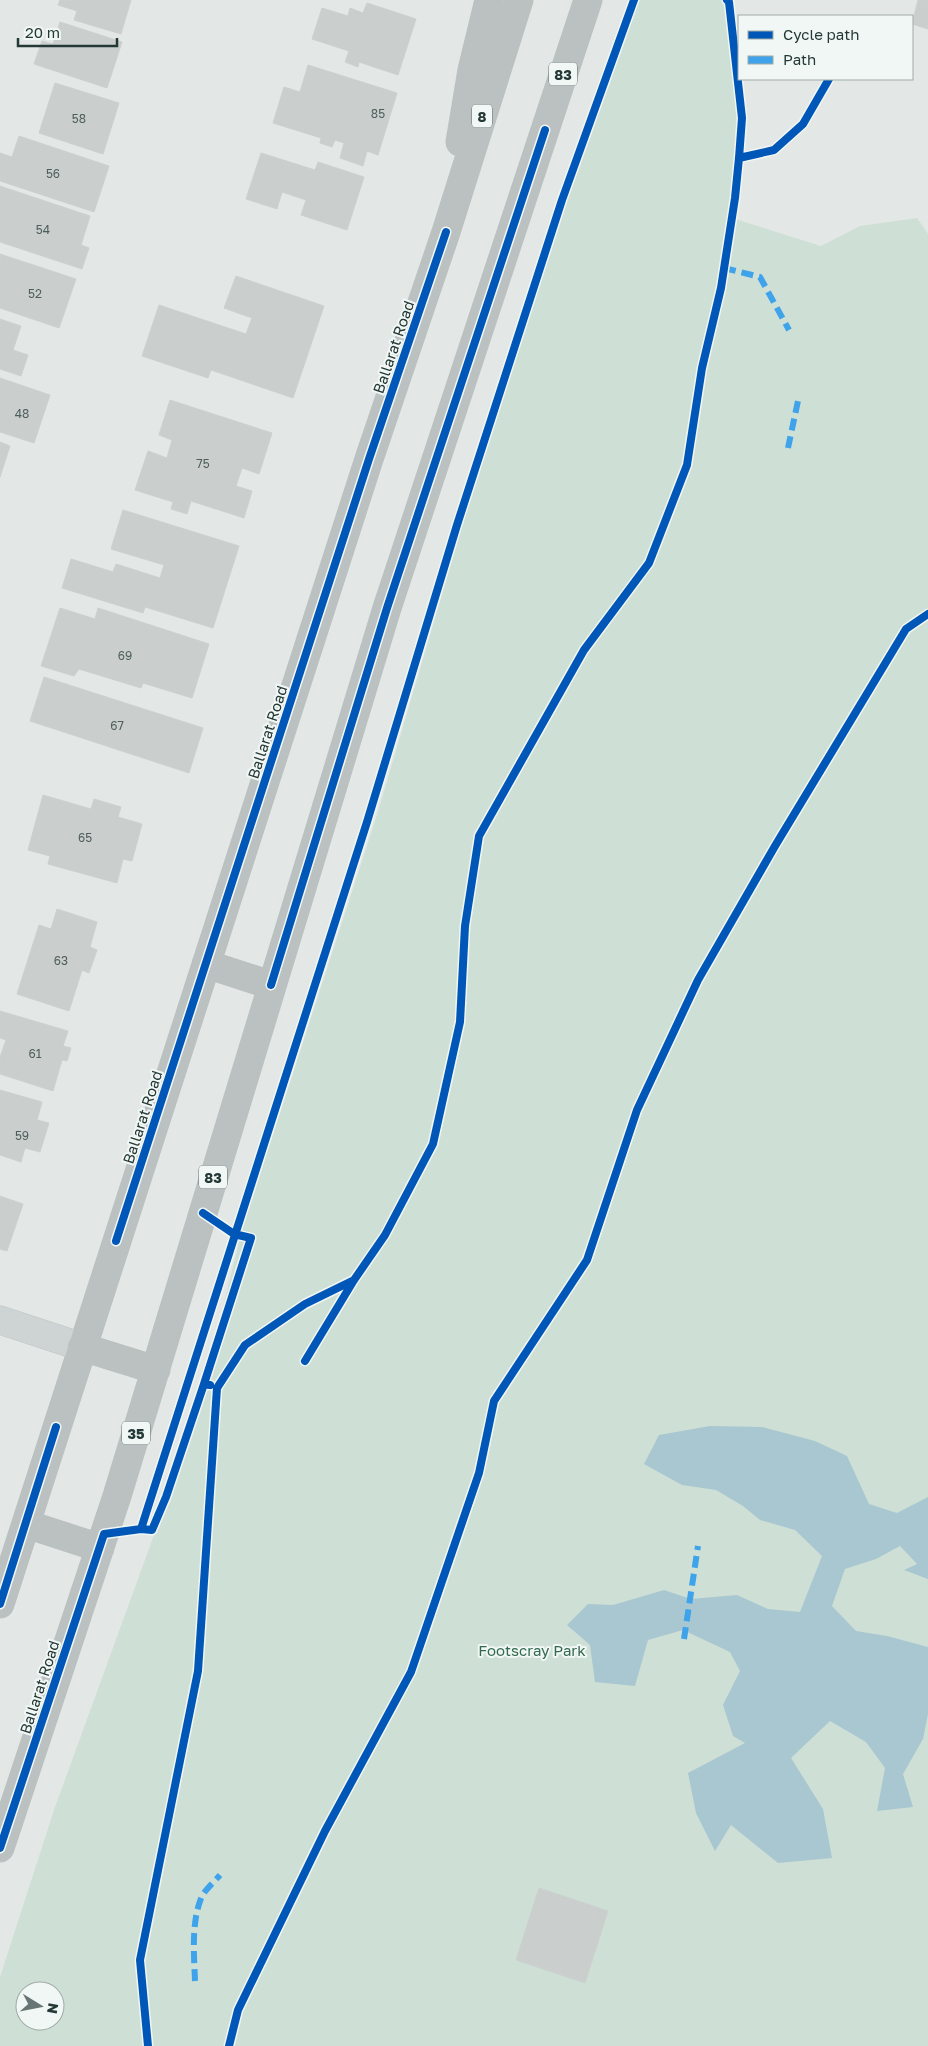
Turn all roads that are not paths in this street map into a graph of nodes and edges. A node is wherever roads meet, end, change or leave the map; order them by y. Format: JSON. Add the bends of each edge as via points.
{"nodes":[{"id":1,"x":489,"y":0,"type":"edge"},
{"id":2,"x":519,"y":0,"type":"edge"},
{"id":3,"x":588,"y":0,"type":"edge"},
{"id":4,"x":446,"y":232,"type":"junction"},
{"id":5,"x":206,"y":964,"type":"junction"},
{"id":6,"x":271,"y":985,"type":"junction"},
{"id":7,"x":0,"y":1320,"type":"edge"},
{"id":8,"x":82,"y":1347,"type":"junction"},
{"id":9,"x":156,"y":1370,"type":"junction"},
{"id":10,"x":26,"y":1524,"type":"junction"},
{"id":11,"x":100,"y":1548,"type":"junction"},
{"id":12,"x":0,"y":1604,"type":"edge"},
{"id":13,"x":0,"y":1848,"type":"edge"}],
"edges":[{"from":1,"to":4,"type":"highway","via":[[472,70]]},
{"from":2,"to":4,"type":"highway","name":"Ballarat Road","number":"8"},
{"from":3,"to":6,"type":"highway","name":"Ballarat Road","number":"83","via":[[387,608]]},
{"from":4,"to":5,"type":"highway","name":"Ballarat Road"},
{"from":5,"to":6,"type":"highway"},
{"from":5,"to":8,"type":"highway","name":"Ballarat Road"},
{"from":6,"to":9,"type":"highway","name":"Ballarat Road","number":"83"},
{"from":7,"to":8,"type":"main road"},
{"from":8,"to":9,"type":"highway"},
{"from":8,"to":10,"type":"highway","name":"Ballarat Road"},
{"from":9,"to":11,"type":"highway","name":"Ballarat Road","number":"35"},
{"from":10,"to":11,"type":"highway"},
{"from":10,"to":12,"type":"highway","name":"Ballarat Road"},
{"from":11,"to":13,"type":"highway","name":"Ballarat Road","number":"35"}]}
